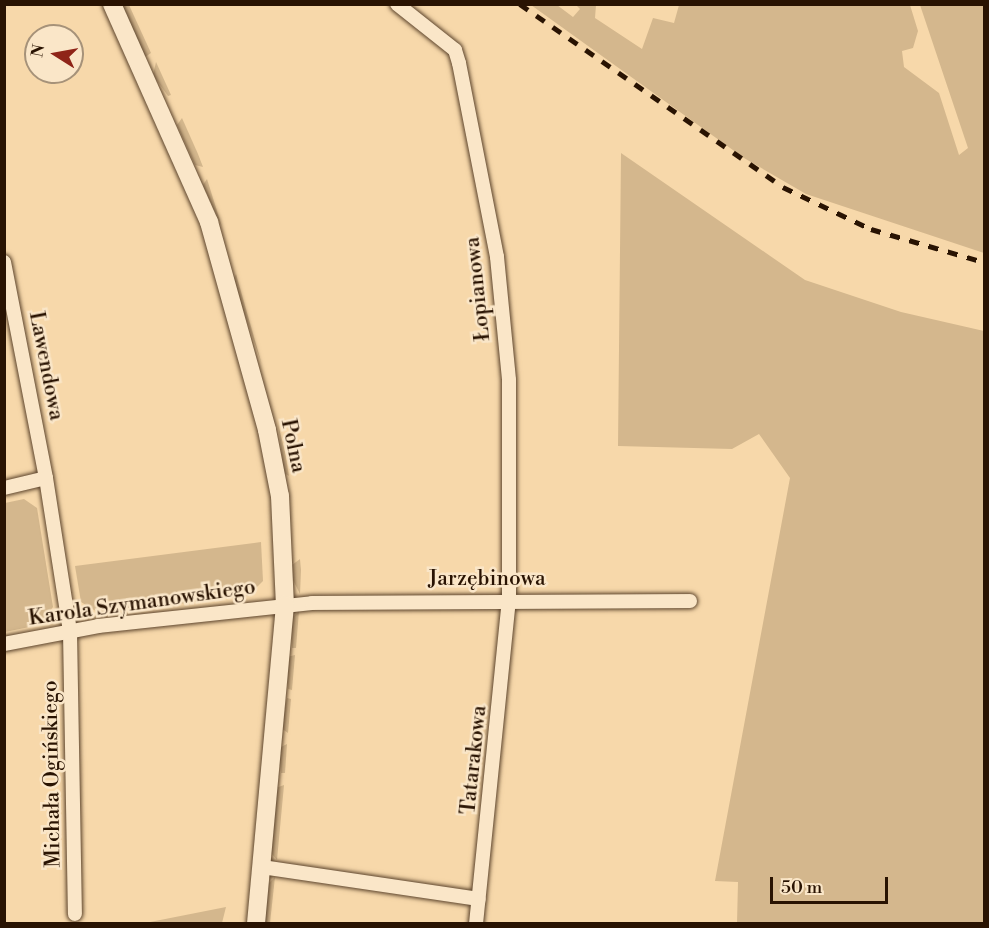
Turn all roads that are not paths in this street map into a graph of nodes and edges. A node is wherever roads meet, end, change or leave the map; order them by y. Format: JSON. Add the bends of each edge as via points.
{"nodes":[{"id":1,"x":112,"y":4,"type":"edge"},
{"id":2,"x":397,"y":4,"type":"edge"},
{"id":3,"x":4,"y":262,"type":"edge"},
{"id":4,"x":46,"y":478,"type":"junction"},
{"id":5,"x":4,"y":488,"type":"edge"},
{"id":6,"x":509,"y":600,"type":"junction"},
{"id":7,"x":690,"y":601,"type":"dead end"},
{"id":8,"x":285,"y":605,"type":"junction"},
{"id":9,"x":70,"y":632,"type":"junction"},
{"id":10,"x":4,"y":644,"type":"edge"},
{"id":11,"x":262,"y":867,"type":"junction"},
{"id":12,"x":480,"y":899,"type":"junction"},
{"id":13,"x":75,"y":914,"type":"dead end"},
{"id":14,"x":256,"y":924,"type":"edge"},
{"id":15,"x":476,"y":924,"type":"edge"}],
"edges":[{"from":1,"to":8,"type":"street","name":"Polna","via":[[187,165],[228,288],[276,474]]},
{"from":2,"to":6,"type":"street","name":"Łopianowa","via":[[454,50],[492,227],[511,421]]},
{"from":3,"to":4,"type":"street","name":"Lawendowa"},
{"from":4,"to":5,"type":"street"},
{"from":4,"to":9,"type":"street","name":"Lawendowa"},
{"from":6,"to":7,"type":"street","name":"Jarzębinowa"},
{"from":6,"to":8,"type":"street","name":"Jarzębinowa"},
{"from":6,"to":12,"type":"street","name":"Tatarakowa"},
{"from":8,"to":9,"type":"street","name":"Karola Szymanowskiego"},
{"from":8,"to":11,"type":"street","name":"Polna"},
{"from":9,"to":10,"type":"street","name":"Karola Szymanowskiego"},
{"from":9,"to":13,"type":"street","name":"Michała Ogińskiego"},
{"from":11,"to":12,"type":"street"},
{"from":11,"to":14,"type":"street","name":"Polna"},
{"from":12,"to":15,"type":"street","name":"Tatarakowa"}]}
